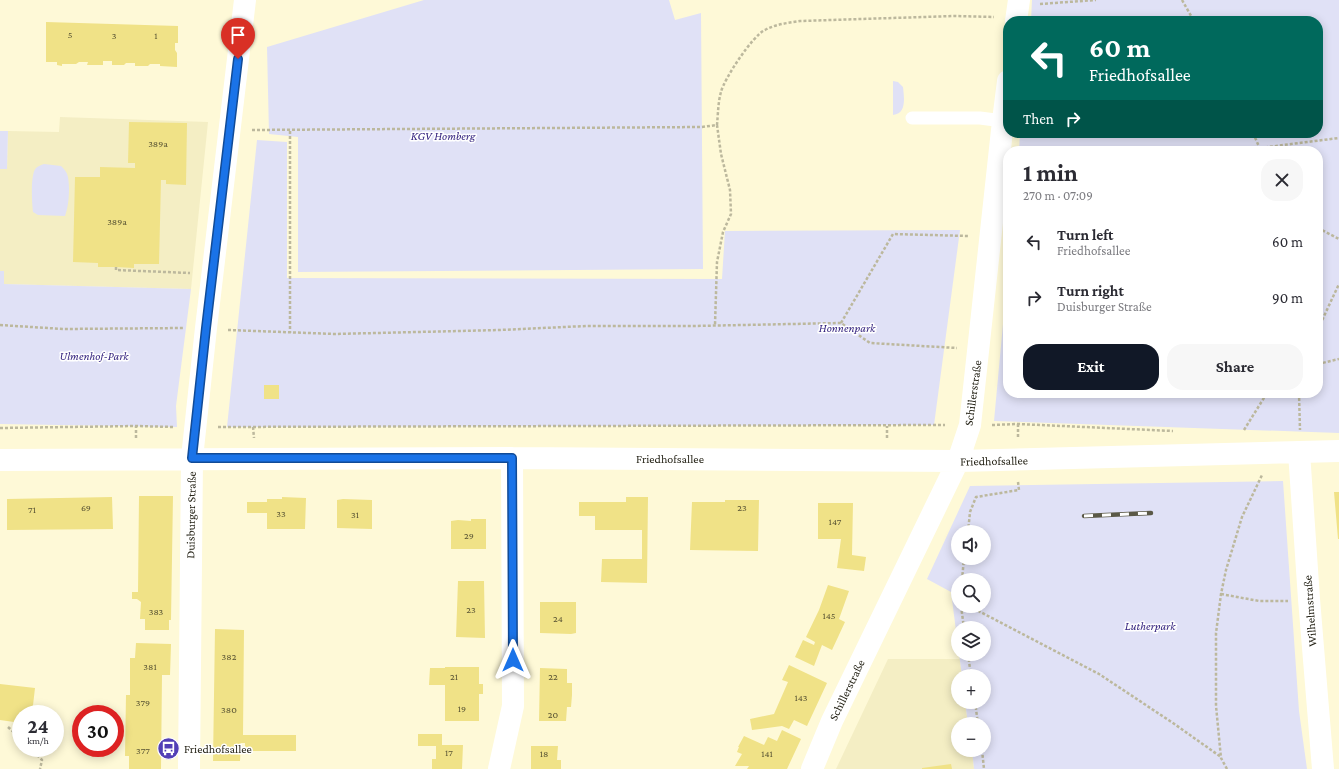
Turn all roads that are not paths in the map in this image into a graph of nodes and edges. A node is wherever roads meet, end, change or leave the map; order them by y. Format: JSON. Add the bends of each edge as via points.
{"nodes":[{"id":1,"x":245,"y":0,"type":"edge"},
{"id":2,"x":912,"y":118,"type":"dead end"},
{"id":3,"x":1003,"y":121,"type":"joint"},
{"id":4,"x":1339,"y":451,"type":"edge"},
{"id":5,"x":1299,"y":452,"type":"junction"},
{"id":6,"x":192,"y":458,"type":"junction"},
{"id":7,"x":512,"y":458,"type":"junction"},
{"id":8,"x":0,"y":460,"type":"edge"},
{"id":9,"x":958,"y":461,"type":"junction"},
{"id":10,"x":189,"y":769,"type":"edge"},
{"id":11,"x":499,"y":769,"type":"edge"},
{"id":12,"x":812,"y":769,"type":"edge"},
{"id":13,"x":1323,"y":769,"type":"edge"}],
"edges":[{"from":1,"to":6,"type":"street","name":"Duisburger Straße"},
{"from":2,"to":3,"type":"lane","via":[[980,118]]},
{"from":3,"to":9,"type":"street","name":"Schillerstraße","via":[[970,425]]},
{"from":4,"to":5,"type":"street","name":"Friedhofsallee"},
{"from":5,"to":9,"type":"street","name":"Friedhofsallee"},
{"from":5,"to":13,"type":"street","name":"Wilhelmstraße"},
{"from":6,"to":7,"type":"street","name":"Friedhofsallee"},
{"from":6,"to":8,"type":"street","name":"Friedhofsallee"},
{"from":6,"to":10,"type":"street","name":"Duisburger Straße"},
{"from":7,"to":9,"type":"street","name":"Friedhofsallee"},
{"from":7,"to":11,"type":"street","via":[[513,706]]},
{"from":9,"to":12,"type":"street","name":"Schillerstraße","via":[[832,721]]}]}
